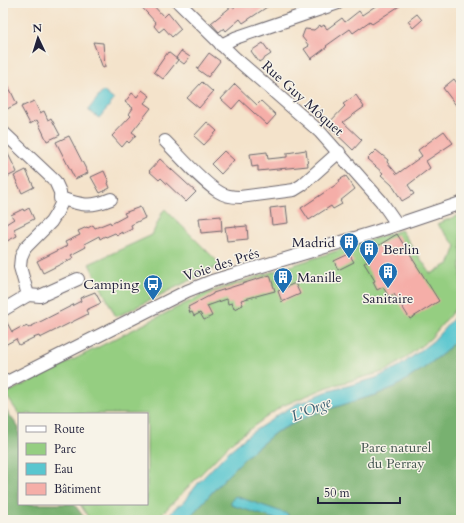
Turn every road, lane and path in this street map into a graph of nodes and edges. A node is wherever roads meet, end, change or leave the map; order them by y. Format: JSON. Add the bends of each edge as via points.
{"nodes":[{"id":1,"x":179,"y":3,"type":"edge"},
{"id":2,"x":338,"y":3,"type":"edge"},
{"id":3,"x":222,"y":45,"type":"junction"},
{"id":4,"x":3,"y":132,"type":"edge"},
{"id":5,"x":165,"y":140,"type":"dead end"},
{"id":6,"x":339,"y":152,"type":"junction"},
{"id":7,"x":60,"y":198,"type":"junction"},
{"id":8,"x":111,"y":199,"type":"dead end"},
{"id":9,"x":461,"y":203,"type":"edge"},
{"id":10,"x":397,"y":224,"type":"junction"},
{"id":11,"x":78,"y":279,"type":"dead end"},
{"id":12,"x":28,"y":295,"type":"junction"},
{"id":13,"x":3,"y":310,"type":"edge"},
{"id":14,"x":3,"y":384,"type":"edge"}],
"edges":[{"from":1,"to":3,"type":"street","name":"Rue Guy Môquet"},
{"from":2,"to":3,"type":"street","via":[[235,38]]},
{"from":3,"to":6,"type":"street","name":"Rue Guy Môquet"},
{"from":4,"to":7,"type":"street","via":[[56,181]]},
{"from":5,"to":6,"type":"street","via":[[209,185],[220,193],[232,197],[294,190]]},
{"from":6,"to":10,"type":"street","name":"Rue Guy Môquet"},
{"from":7,"to":8,"type":"street","via":[[87,206]]},
{"from":7,"to":12,"type":"street","via":[[61,204],[51,222],[25,248],[21,257],[20,267]]},
{"from":9,"to":10,"type":"street","name":"Voie des Prés"},
{"from":10,"to":14,"type":"street","name":"Voie des Prés","via":[[187,290]]},
{"from":11,"to":12,"type":"street","via":[[44,295]]},
{"from":12,"to":13,"type":"street"}]}
